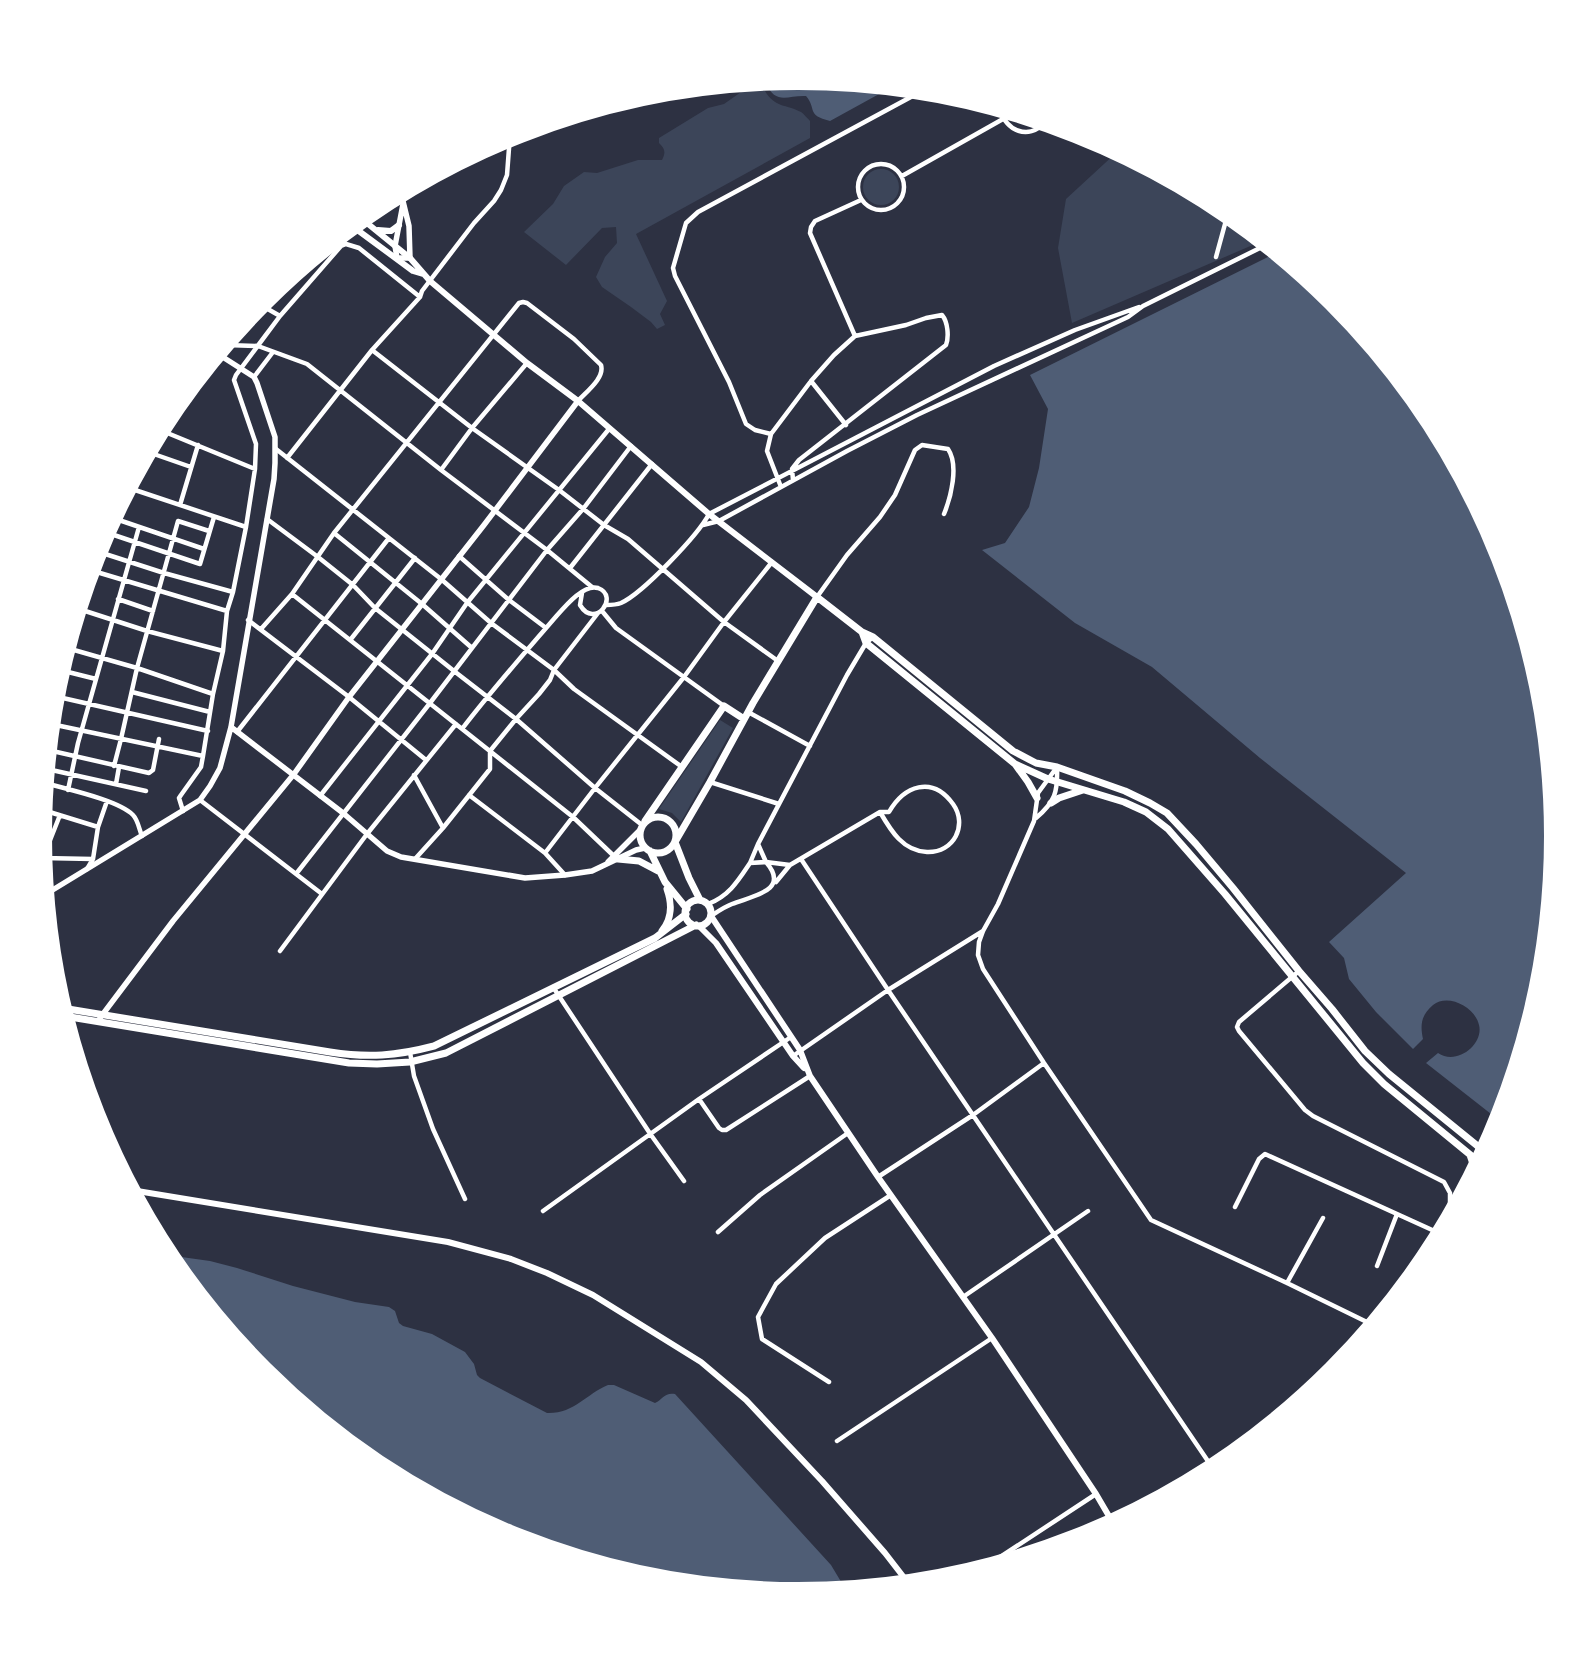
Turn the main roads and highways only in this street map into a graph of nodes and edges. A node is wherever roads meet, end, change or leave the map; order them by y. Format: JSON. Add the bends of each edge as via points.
{"nodes":[{"id":1,"x":368,"y":224,"type":"edge"},
{"id":2,"x":399,"y":225,"type":"road end"},
{"id":3,"x":377,"y":230,"type":"junction"},
{"id":4,"x":358,"y":231,"type":"edge"},
{"id":5,"x":423,"y":274,"type":"junction"},
{"id":6,"x":817,"y":597,"type":"junction"},
{"id":7,"x":862,"y":632,"type":"junction"},
{"id":8,"x":746,"y":716,"type":"junction"},
{"id":9,"x":1015,"y":764,"type":"junction"},
{"id":10,"x":1083,"y":790,"type":"junction"},
{"id":11,"x":1037,"y":798,"type":"road end"},
{"id":12,"x":1051,"y":803,"type":"road end"},
{"id":13,"x":1167,"y":813,"type":"junction"},
{"id":14,"x":1160,"y":822,"type":"junction"},
{"id":15,"x":642,"y":825,"type":"junction"},
{"id":16,"x":675,"y":842,"type":"junction"},
{"id":17,"x":648,"y":850,"type":"junction"},
{"id":18,"x":616,"y":857,"type":"road end"},
{"id":19,"x":658,"y":872,"type":"junction"},
{"id":20,"x":665,"y":882,"type":"junction"},
{"id":21,"x":700,"y":900,"type":"junction"},
{"id":22,"x":686,"y":912,"type":"junction"},
{"id":23,"x":711,"y":916,"type":"junction"},
{"id":24,"x":698,"y":925,"type":"junction"},
{"id":25,"x":655,"y":938,"type":"junction"},
{"id":26,"x":69,"y":1009,"type":"edge"},
{"id":27,"x":71,"y":1017,"type":"edge"},
{"id":28,"x":809,"y":1073,"type":"junction"},
{"id":29,"x":1479,"y":1147,"type":"edge"},
{"id":30,"x":1470,"y":1154,"type":"junction"},
{"id":31,"x":1474,"y":1158,"type":"edge"},
{"id":32,"x":1473,"y":1162,"type":"edge"},
{"id":33,"x":138,"y":1191,"type":"edge"},
{"id":34,"x":1110,"y":1517,"type":"edge"},
{"id":35,"x":904,"y":1578,"type":"edge"}],
"edges":[{"from":1,"to":3,"type":"main road"},
{"from":2,"to":3,"type":"main road","via":[[391,231]]},
{"from":3,"to":5,"type":"main road","via":[[417,264]]},
{"from":4,"to":5,"type":"main road"},
{"from":5,"to":6,"type":"main road","via":[[709,514]]},
{"from":6,"to":7,"type":"main road"},
{"from":6,"to":8,"type":"main road"},
{"from":7,"to":9,"type":"main road","via":[[866,643]]},
{"from":7,"to":13,"type":"main road","via":[[873,637],[1013,751],[1036,762],[1125,791]]},
{"from":8,"to":15,"type":"main road","via":[[724,706]]},
{"from":8,"to":16,"type":"main road"},
{"from":9,"to":10,"type":"main road"},
{"from":9,"to":11,"type":"main road"},
{"from":10,"to":12,"type":"main road"},
{"from":10,"to":14,"type":"main road","via":[[1124,802]]},
{"from":13,"to":14,"type":"main road"},
{"from":13,"to":29,"type":"main road","via":[[1234,888],[1365,1051]]},
{"from":14,"to":30,"type":"main road","via":[[1225,894],[1363,1064]]},
{"from":15,"to":16,"type":"main road","via":[[656,816],[668,819],[676,829]]},
{"from":15,"to":17,"type":"main road","via":[[640,840]]},
{"from":16,"to":17,"type":"main road","via":[[667,851],[656,853]]},
{"from":16,"to":21,"type":"main road"},
{"from":17,"to":19,"type":"main road"},
{"from":18,"to":19,"type":"main road","via":[[640,861]]},
{"from":19,"to":20,"type":"main road"},
{"from":20,"to":22,"type":"main road"},
{"from":20,"to":25,"type":"main road","via":[[670,914],[665,928]]},
{"from":21,"to":22,"type":"main road","via":[[692,902]]},
{"from":21,"to":23,"type":"main road","via":[[708,904]]},
{"from":22,"to":24,"type":"main road","via":[[688,920]]},
{"from":22,"to":25,"type":"main road"},
{"from":23,"to":24,"type":"main road","via":[[706,923]]},
{"from":23,"to":28,"type":"main road","via":[[800,1050]]},
{"from":24,"to":27,"type":"main road","via":[[446,1053],[410,1062],[349,1063]]},
{"from":24,"to":28,"type":"main road","via":[[716,942],[793,1056]]},
{"from":25,"to":26,"type":"main road","via":[[434,1046],[386,1056],[350,1055]]},
{"from":28,"to":34,"type":"main road","via":[[992,1338]]},
{"from":30,"to":31,"type":"main road"},
{"from":30,"to":32,"type":"main road"},
{"from":33,"to":35,"type":"main road","via":[[448,1242],[511,1259],[593,1295],[701,1362],[746,1400],[822,1481]]}]}
